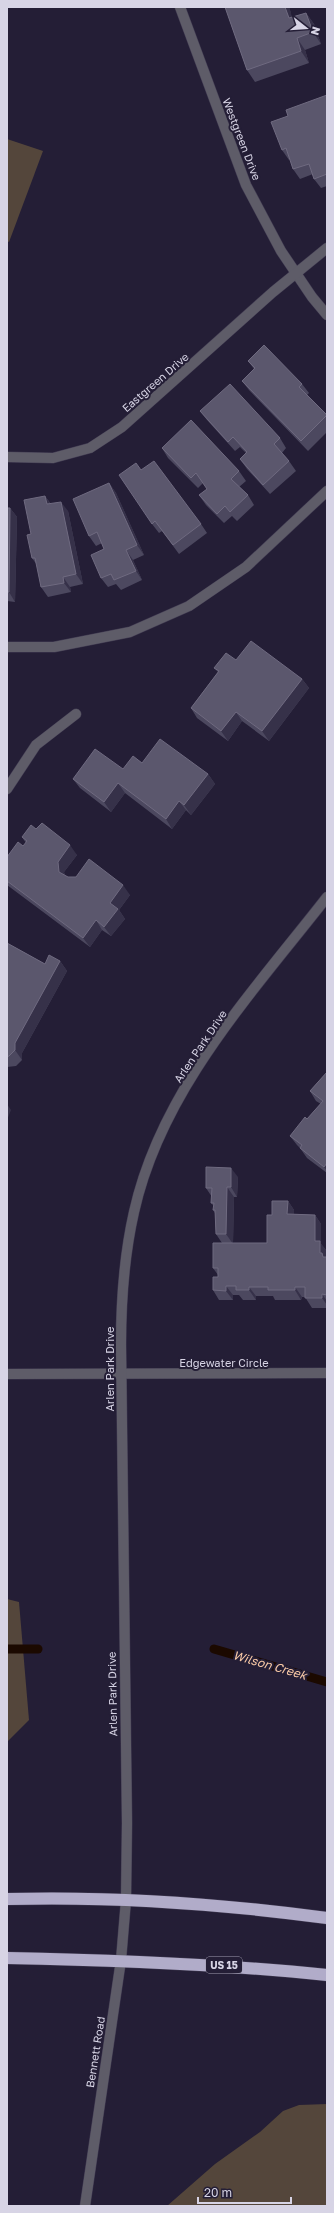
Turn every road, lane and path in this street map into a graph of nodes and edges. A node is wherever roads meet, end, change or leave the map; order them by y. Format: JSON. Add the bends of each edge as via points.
{"nodes":[{"id":1,"x":180,"y":7,"type":"edge"},
{"id":2,"x":327,"y":248,"type":"edge"},
{"id":3,"x":296,"y":273,"type":"junction"},
{"id":4,"x":327,"y":315,"type":"edge"},
{"id":5,"x":7,"y":457,"type":"edge"},
{"id":6,"x":327,"y":491,"type":"edge"},
{"id":7,"x":7,"y":646,"type":"edge"},
{"id":8,"x":76,"y":714,"type":"dead end"},
{"id":9,"x":7,"y":788,"type":"edge"},
{"id":10,"x":327,"y":897,"type":"edge"},
{"id":11,"x":327,"y":1373,"type":"edge"},
{"id":12,"x":7,"y":1374,"type":"edge"},
{"id":13,"x":121,"y":1375,"type":"junction"},
{"id":14,"x":7,"y":1899,"type":"edge"},
{"id":15,"x":126,"y":1900,"type":"junction"},
{"id":16,"x":327,"y":1918,"type":"edge"},
{"id":17,"x":7,"y":1958,"type":"edge"},
{"id":18,"x":121,"y":1960,"type":"junction"},
{"id":19,"x":327,"y":1975,"type":"edge"},
{"id":20,"x":85,"y":2206,"type":"edge"}],
"edges":[{"from":1,"to":3,"type":"street","name":"Westgreen Drive","via":[[246,185]]},
{"from":2,"to":3,"type":"street","name":"Eastgreen Drive"},
{"from":3,"to":4,"type":"street"},
{"from":3,"to":5,"type":"street","name":"Eastgreen Drive","via":[[122,427],[90,448],[53,458]]},
{"from":6,"to":7,"type":"street","via":[[246,567],[189,606],[130,632],[54,647]]},
{"from":8,"to":9,"type":"street","via":[[36,745]]},
{"from":10,"to":13,"type":"street","name":"Arlen Park Drive","via":[[221,1033],[186,1086],[157,1142],[136,1204],[128,1247],[123,1281]]},
{"from":11,"to":13,"type":"street","name":"Edgewater Circle"},
{"from":12,"to":13,"type":"street","name":"Edgewater Circle"},
{"from":13,"to":15,"type":"street","name":"Arlen Park Drive"},
{"from":14,"to":15,"type":"highway"},
{"from":15,"to":16,"type":"highway","via":[[249,1907]]},
{"from":15,"to":18,"type":"street","name":"Bennett Road"},
{"from":17,"to":18,"type":"highway","number":"US 15"},
{"from":18,"to":19,"type":"highway","number":"US 15","via":[[243,1966]]},
{"from":18,"to":20,"type":"street","name":"Bennett Road"}]}
